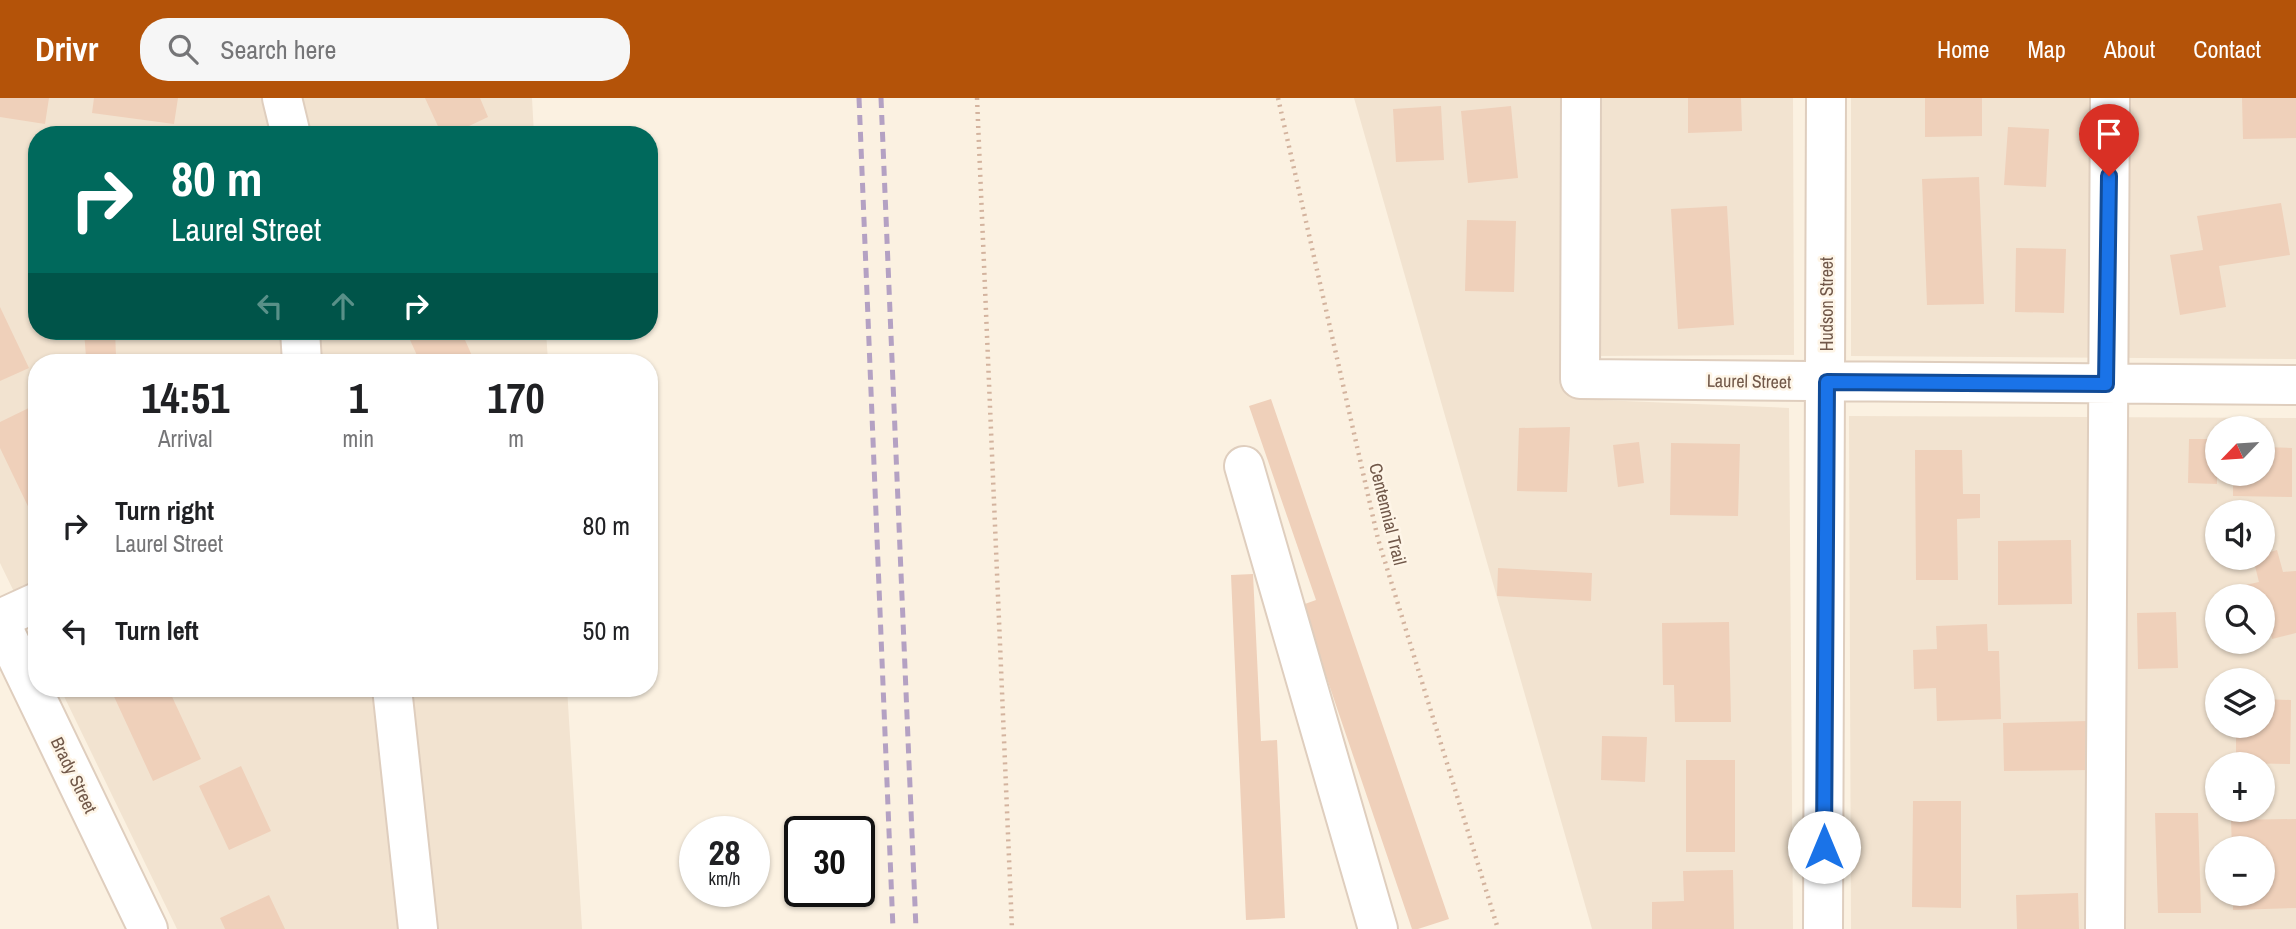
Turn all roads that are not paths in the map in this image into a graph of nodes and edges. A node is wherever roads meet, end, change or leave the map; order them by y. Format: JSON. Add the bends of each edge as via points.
{"nodes":[{"id":1,"x":282,"y":98,"type":"edge"},
{"id":2,"x":1581,"y":98,"type":"edge"},
{"id":3,"x":1826,"y":98,"type":"edge"},
{"id":4,"x":2110,"y":98,"type":"edge"},
{"id":5,"x":289,"y":126,"type":"edge"},
{"id":6,"x":1827,"y":382,"type":"junction"},
{"id":7,"x":2106,"y":384,"type":"junction"},
{"id":8,"x":2296,"y":385,"type":"edge"},
{"id":9,"x":1244,"y":466,"type":"dead end"},
{"id":10,"x":28,"y":606,"type":"edge"},
{"id":11,"x":0,"y":620,"type":"edge"},
{"id":12,"x":28,"y":678,"type":"edge"},
{"id":13,"x":37,"y":697,"type":"edge"},
{"id":14,"x":393,"y":697,"type":"edge"},
{"id":15,"x":148,"y":929,"type":"edge"},
{"id":16,"x":418,"y":929,"type":"edge"},
{"id":17,"x":1378,"y":929,"type":"edge"},
{"id":18,"x":1824,"y":929,"type":"edge"},
{"id":19,"x":2105,"y":929,"type":"edge"}],
"edges":[{"from":1,"to":5,"type":"street"},
{"from":2,"to":6,"type":"street","name":"Laurel Street","via":[[1580,379]]},
{"from":3,"to":6,"type":"street","name":"Hudson Street"},
{"from":4,"to":7,"type":"street"},
{"from":6,"to":7,"type":"street","name":"Laurel Street"},
{"from":6,"to":18,"type":"street","name":"Hudson Street"},
{"from":7,"to":8,"type":"street","name":"Laurel Street"},
{"from":7,"to":19,"type":"street"},
{"from":9,"to":17,"type":"street"},
{"from":10,"to":11,"type":"street"},
{"from":11,"to":12,"type":"street","name":"Brady Street"},
{"from":13,"to":15,"type":"street","name":"Brady Street"},
{"from":14,"to":16,"type":"street"}]}
